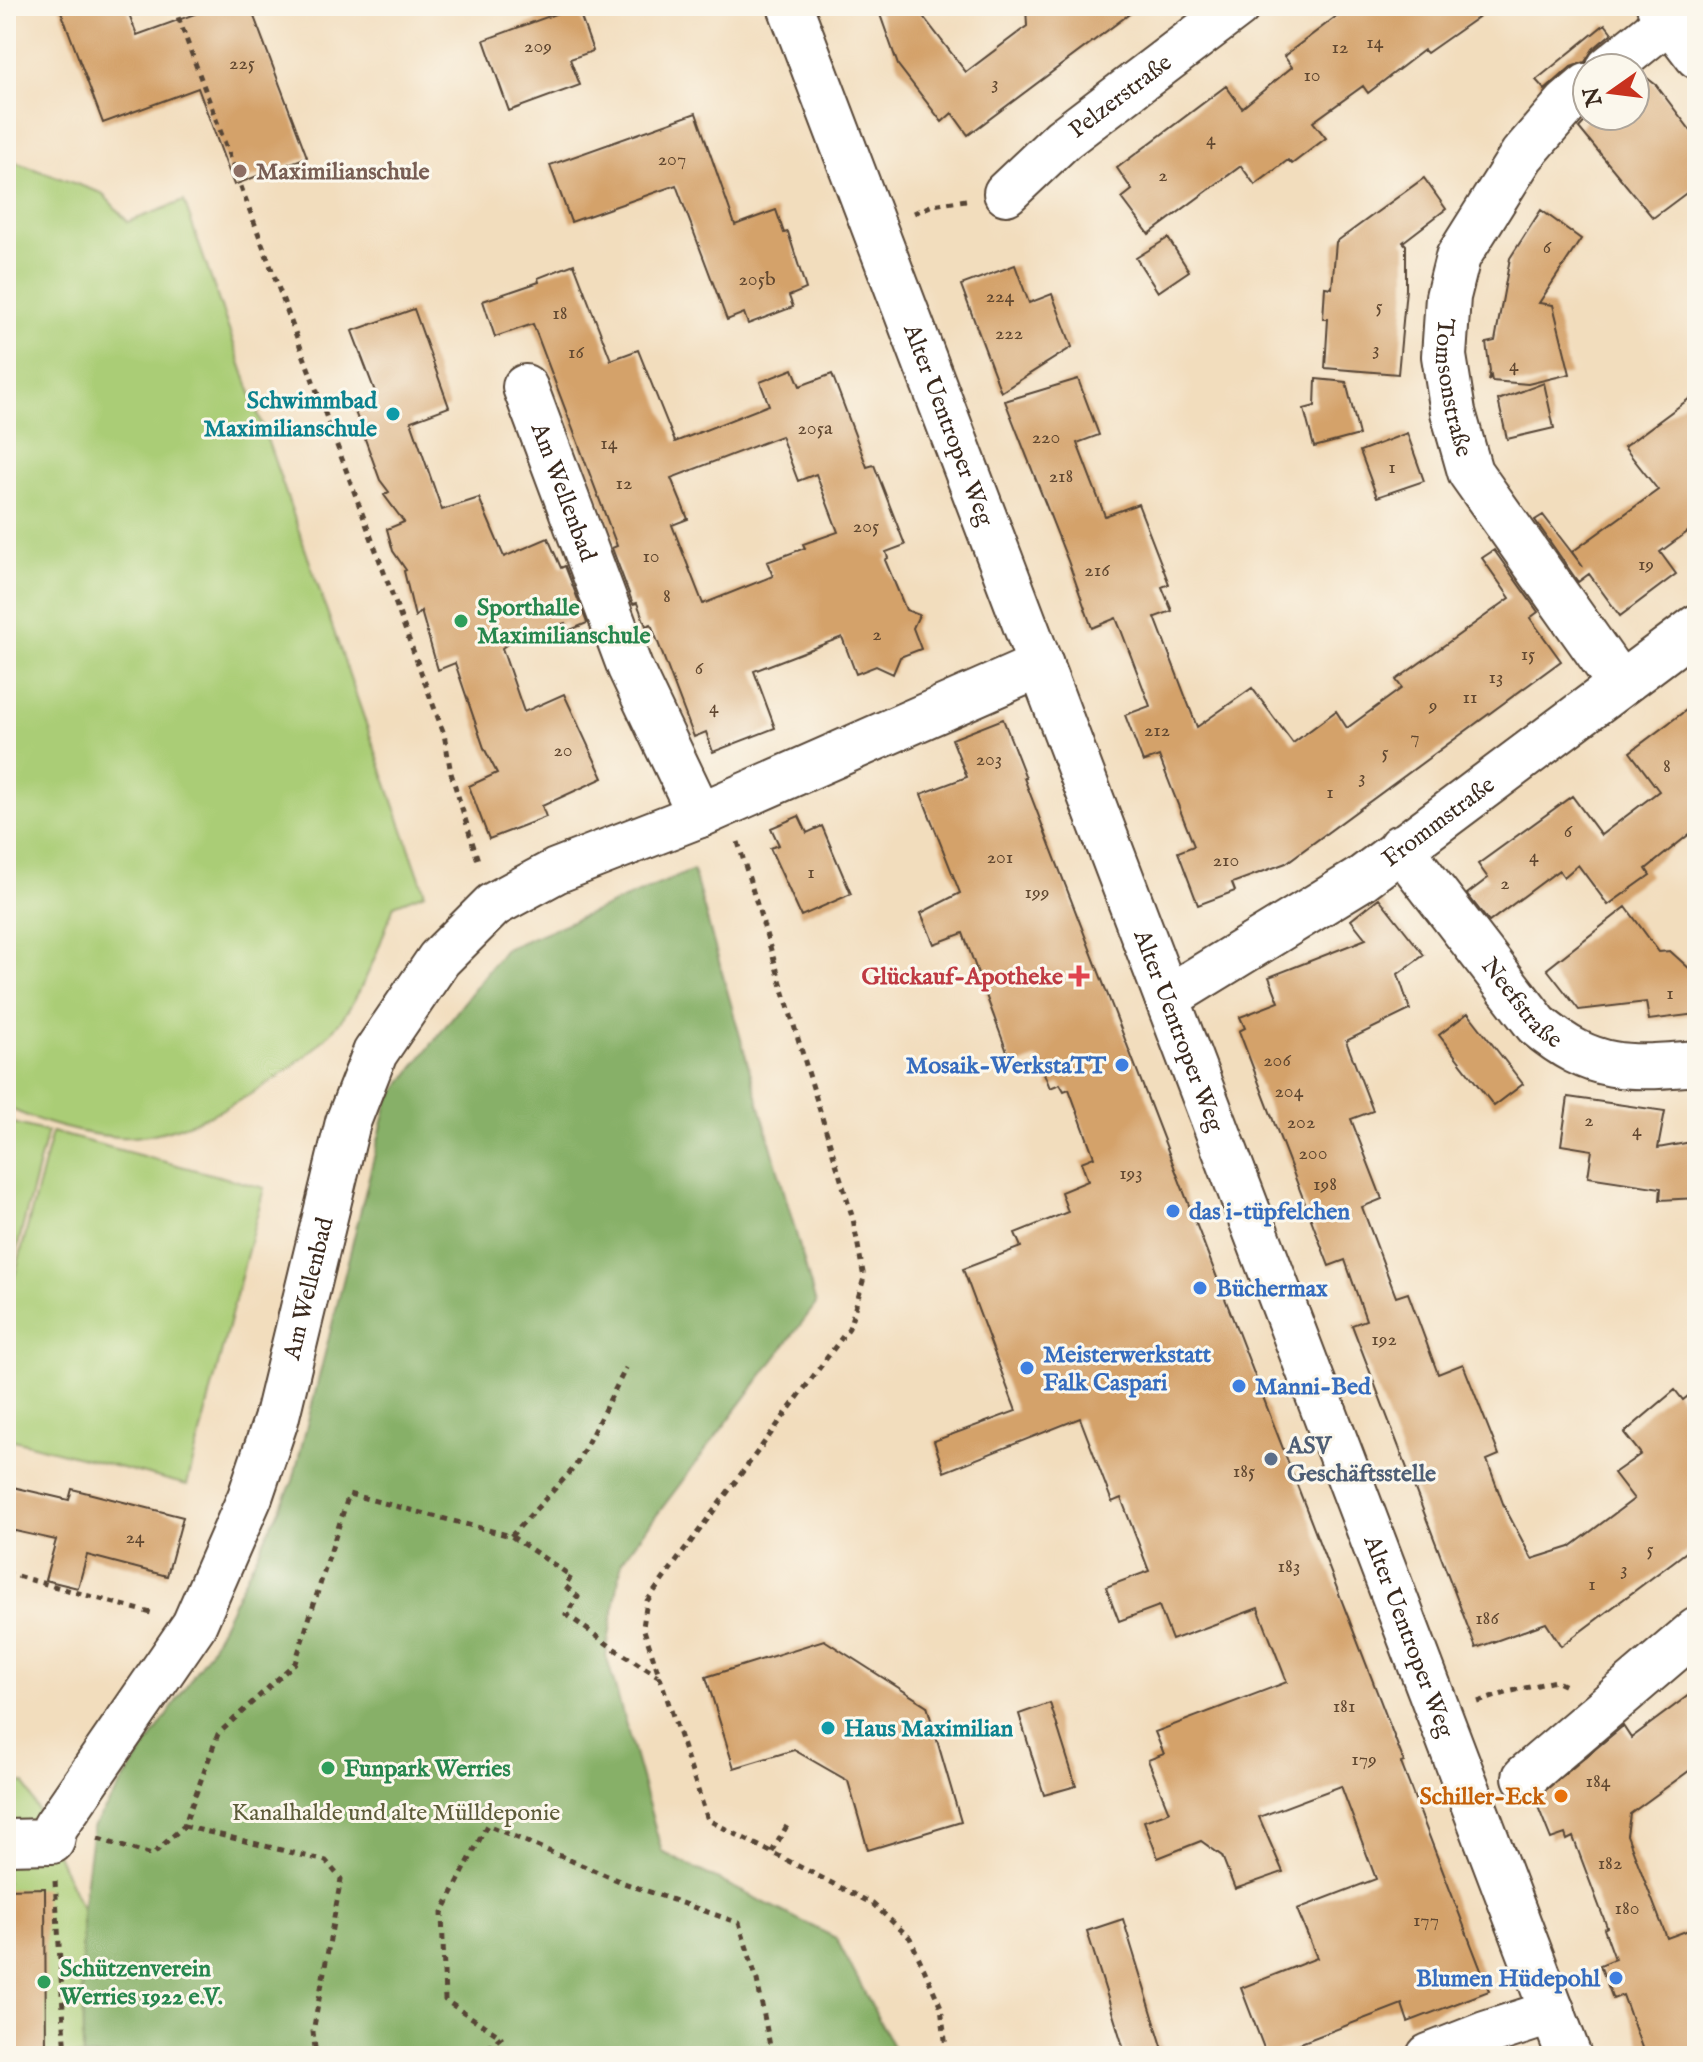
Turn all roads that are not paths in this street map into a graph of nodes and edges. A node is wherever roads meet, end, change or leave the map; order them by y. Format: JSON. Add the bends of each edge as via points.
{"nodes":[{"id":1,"x":790,"y":6,"type":"edge"},
{"id":2,"x":1238,"y":6,"type":"edge"},
{"id":3,"x":1671,"y":10,"type":"edge"},
{"id":4,"x":1626,"y":52,"type":"edge"},
{"id":5,"x":1697,"y":56,"type":"edge"},
{"id":6,"x":1571,"y":100,"type":"edge"},
{"id":7,"x":1006,"y":193,"type":"road end"},
{"id":8,"x":525,"y":387,"type":"dead end"},
{"id":9,"x":1697,"y":627,"type":"edge"},
{"id":10,"x":1041,"y":665,"type":"junction"},
{"id":11,"x":1620,"y":684,"type":"junction"},
{"id":12,"x":712,"y":809,"type":"junction"},
{"id":13,"x":1400,"y":847,"type":"junction"},
{"id":14,"x":1167,"y":998,"type":"junction"},
{"id":15,"x":1697,"y":1063,"type":"edge"},
{"id":16,"x":1697,"y":1630,"type":"edge"},
{"id":17,"x":1525,"y":1777,"type":"dead end"},
{"id":18,"x":6,"y":1842,"type":"edge"},
{"id":19,"x":1553,"y":2012,"type":"junction"},
{"id":20,"x":1429,"y":2056,"type":"edge"},
{"id":21,"x":1569,"y":2056,"type":"edge"}],
"edges":[{"from":1,"to":10,"type":"street","name":"Alter Uentroper Weg"},
{"from":2,"to":7,"type":"street","name":"Pelzerstraße","via":[[1063,139]]},
{"from":3,"to":4,"type":"street"},
{"from":3,"to":5,"type":"street"},
{"from":6,"to":11,"type":"street","name":"Tomsonstraße","via":[[1522,155],[1458,257],[1448,297],[1444,356],[1470,472]]},
{"from":8,"to":12,"type":"street","name":"Am Wellenbad","via":[[630,668]]},
{"from":9,"to":11,"type":"street","name":"Frommstraße"},
{"from":10,"to":12,"type":"street","name":"Am Wellenbad"},
{"from":10,"to":14,"type":"street","name":"Alter Uentroper Weg"},
{"from":11,"to":13,"type":"street","name":"Frommstraße"},
{"from":12,"to":18,"type":"street","name":"Am Wellenbad","via":[[556,871],[493,905],[439,959],[375,1053],[348,1122],[276,1420],[250,1497],[194,1625],[54,1834]]},
{"from":13,"to":14,"type":"street","name":"Frommstraße","via":[[1361,879]]},
{"from":13,"to":15,"type":"street","name":"Neefstraße","via":[[1537,1025],[1563,1047],[1601,1063]]},
{"from":14,"to":19,"type":"street","name":"Alter Uentroper Weg"},
{"from":16,"to":17,"type":"street"},
{"from":19,"to":20,"type":"street"},
{"from":19,"to":21,"type":"street","name":"Alter Uentroper Weg"}]}
